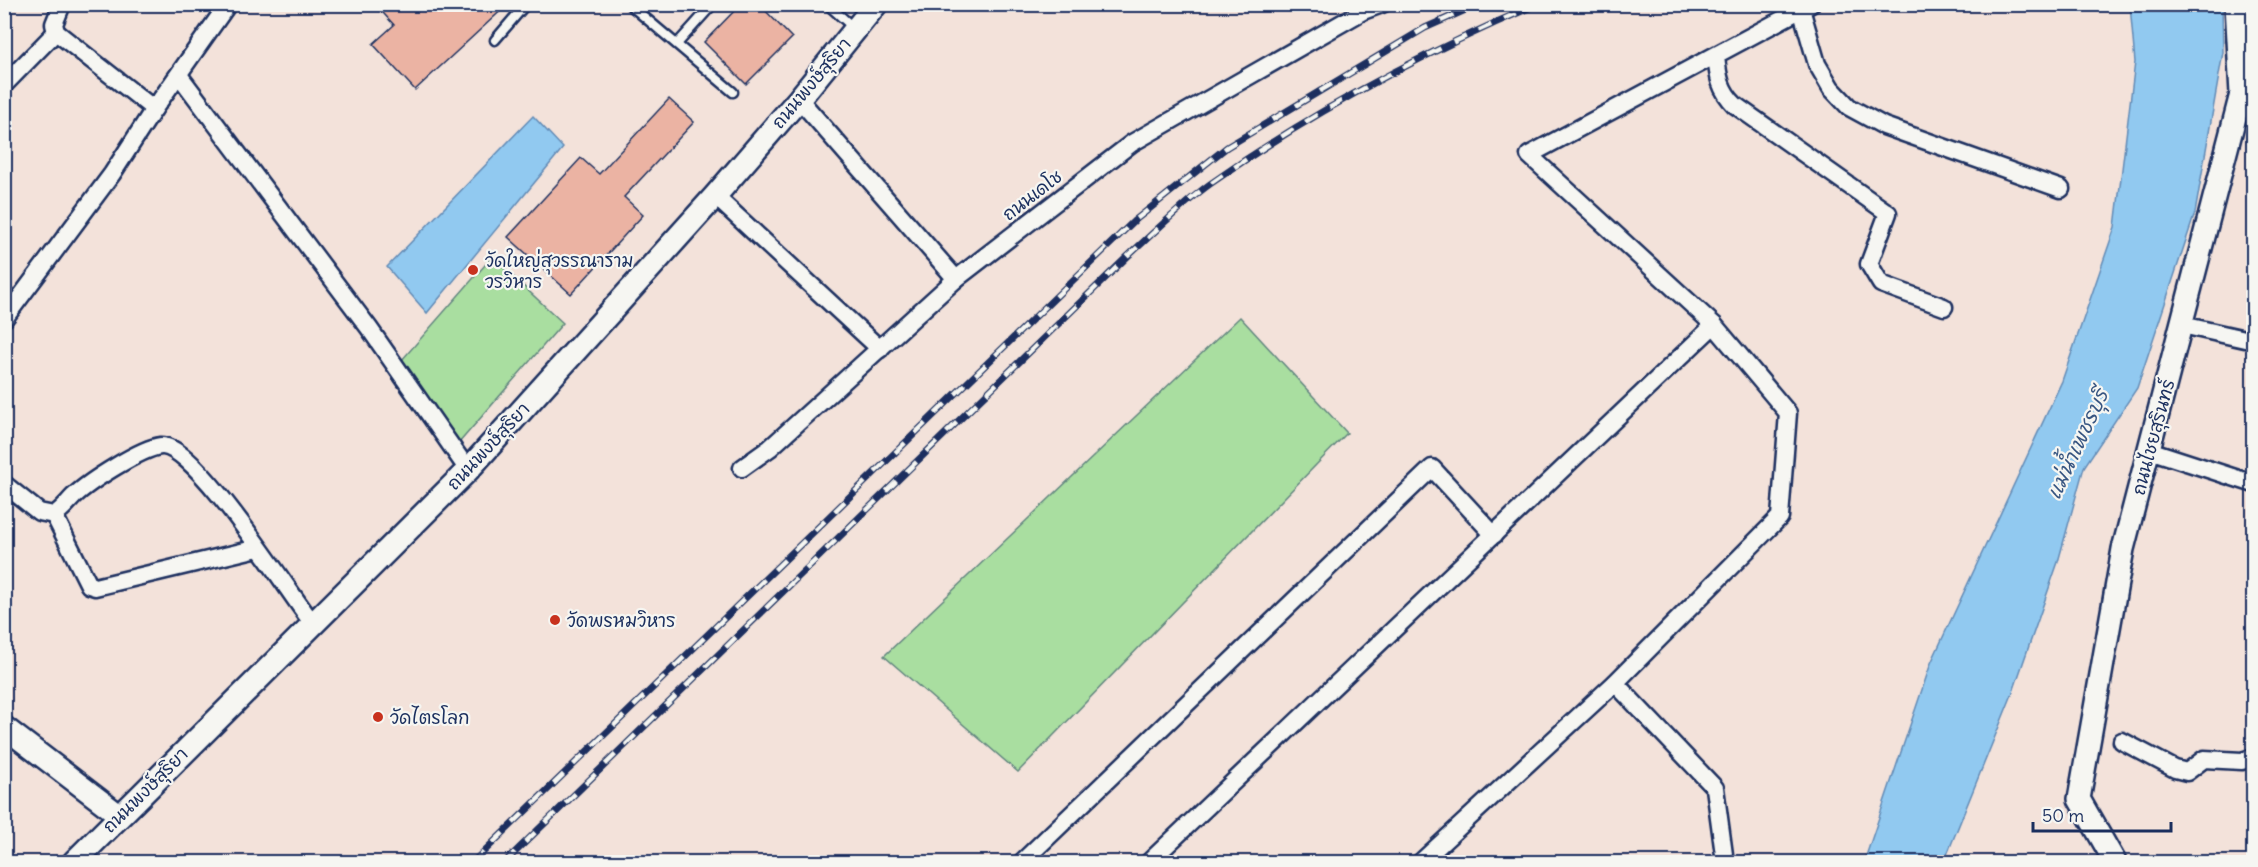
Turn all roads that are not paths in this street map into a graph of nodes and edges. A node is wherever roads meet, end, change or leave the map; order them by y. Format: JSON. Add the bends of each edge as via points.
{"nodes":[{"id":1,"x":62,"y":4,"type":"edge"},
{"id":2,"x":228,"y":4,"type":"edge"},
{"id":3,"x":526,"y":4,"type":"edge"},
{"id":4,"x":629,"y":4,"type":"edge"},
{"id":5,"x":713,"y":4,"type":"edge"},
{"id":6,"x":827,"y":4,"type":"edge"},
{"id":7,"x":876,"y":4,"type":"edge"},
{"id":8,"x":1382,"y":4,"type":"edge"},
{"id":9,"x":2236,"y":4,"type":"edge"},
{"id":10,"x":1806,"y":7,"type":"edge"},
{"id":11,"x":1359,"y":8,"type":"edge"},
{"id":12,"x":855,"y":29,"type":"junction"},
{"id":13,"x":56,"y":32,"type":"junction"},
{"id":14,"x":495,"y":40,"type":"dead end"},
{"id":15,"x":677,"y":44,"type":"junction"},
{"id":16,"x":1716,"y":56,"type":"junction"},
{"id":17,"x":179,"y":75,"type":"junction"},
{"id":18,"x":4,"y":85,"type":"edge"},
{"id":19,"x":734,"y":92,"type":"dead end"},
{"id":20,"x":2247,"y":94,"type":"edge"},
{"id":21,"x":799,"y":99,"type":"junction"},
{"id":22,"x":154,"y":109,"type":"junction"},
{"id":23,"x":2061,"y":189,"type":"dead end"},
{"id":24,"x":715,"y":196,"type":"junction"},
{"id":25,"x":956,"y":279,"type":"junction"},
{"id":26,"x":1944,"y":307,"type":"dead end"},
{"id":27,"x":4,"y":319,"type":"edge"},
{"id":28,"x":1714,"y":325,"type":"junction"},
{"id":29,"x":2182,"y":326,"type":"junction"},
{"id":30,"x":2253,"y":341,"type":"edge"},
{"id":31,"x":880,"y":349,"type":"junction"},
{"id":32,"x":2149,"y":450,"type":"junction"},
{"id":33,"x":742,"y":468,"type":"dead end"},
{"id":34,"x":468,"y":470,"type":"junction"},
{"id":35,"x":4,"y":484,"type":"edge"},
{"id":36,"x":2253,"y":484,"type":"edge"},
{"id":37,"x":54,"y":515,"type":"junction"},
{"id":38,"x":1494,"y":535,"type":"junction"},
{"id":39,"x":258,"y":548,"type":"junction"},
{"id":40,"x":314,"y":625,"type":"junction"},
{"id":41,"x":1615,"y":683,"type":"junction"},
{"id":42,"x":4,"y":727,"type":"edge"},
{"id":43,"x":2122,"y":741,"type":"dead end"},
{"id":44,"x":2253,"y":757,"type":"edge"},
{"id":45,"x":119,"y":815,"type":"junction"},
{"id":46,"x":74,"y":862,"type":"edge"},
{"id":47,"x":1022,"y":862,"type":"edge"},
{"id":48,"x":1149,"y":862,"type":"edge"},
{"id":49,"x":1421,"y":862,"type":"edge"},
{"id":50,"x":1724,"y":862,"type":"edge"},
{"id":51,"x":2115,"y":862,"type":"edge"}],
"edges":[{"from":1,"to":13,"type":"street","via":[[54,24]]},
{"from":2,"to":17,"type":"street"},
{"from":3,"to":14,"type":"lane"},
{"from":4,"to":15,"type":"lane"},
{"from":5,"to":15,"type":"lane"},
{"from":6,"to":12,"type":"lane"},
{"from":7,"to":12,"type":"main road","name":"ถนนพงษ์สุริยา"},
{"from":8,"to":11,"type":"street","name":"ถนนเดโช"},
{"from":9,"to":20,"type":"street","name":"ถนนไชยสุรินทร์"},
{"from":10,"to":16,"type":"street"},
{"from":10,"to":23,"type":"street","via":[[1817,64],[1831,88],[1849,107],[1884,126]]},
{"from":11,"to":25,"type":"street","name":"ถนนเดโช","via":[[1132,143]]},
{"from":12,"to":21,"type":"main road","name":"ถนนพงษ์สุริยา"},
{"from":13,"to":18,"type":"street"},
{"from":13,"to":22,"type":"street"},
{"from":15,"to":19,"type":"lane"},
{"from":16,"to":26,"type":"street","via":[[1719,81],[1735,105],[1888,213],[1869,264],[1881,284]]},
{"from":16,"to":28,"type":"street","via":[[1529,155]]},
{"from":17,"to":22,"type":"street"},
{"from":17,"to":34,"type":"street","via":[[369,328]]},
{"from":20,"to":29,"type":"street","name":"ถนนไชยสุรินทร์"},
{"from":21,"to":24,"type":"main road","name":"ถนนพงษ์สุริยา"},
{"from":21,"to":25,"type":"street"},
{"from":22,"to":27,"type":"street","via":[[112,174]]},
{"from":24,"to":31,"type":"street"},
{"from":24,"to":34,"type":"main road","name":"ถนนพงษ์สุริยา"},
{"from":25,"to":31,"type":"street","name":"ถนนเดโช"},
{"from":28,"to":38,"type":"street"},
{"from":28,"to":41,"type":"street","via":[[1788,413],[1780,517]]},
{"from":29,"to":30,"type":"street"},
{"from":29,"to":32,"type":"street","name":"ถนนไชยสุรินทร์"},
{"from":31,"to":33,"type":"street","name":"ถนนเดโช","via":[[770,448]]},
{"from":32,"to":36,"type":"street"},
{"from":32,"to":51,"type":"street","name":"ถนนไชยสุรินทร์","via":[[2123,549],[2079,799]]},
{"from":34,"to":40,"type":"main road","name":"ถนนพงษ์สุริยา"},
{"from":35,"to":37,"type":"street","via":[[39,512]]},
{"from":37,"to":39,"type":"street","via":[[88,585],[95,587]]},
{"from":37,"to":39,"type":"street","via":[[83,488],[117,466],[153,448],[169,446],[194,465],[220,494]]},
{"from":38,"to":47,"type":"street","via":[[1432,468]]},
{"from":38,"to":48,"type":"street"},
{"from":39,"to":40,"type":"street"},
{"from":40,"to":45,"type":"main road","name":"ถนนพงษ์สุริยา"},
{"from":41,"to":49,"type":"street"},
{"from":41,"to":50,"type":"street","via":[[1715,788]]},
{"from":42,"to":45,"type":"street"},
{"from":43,"to":44,"type":"street","via":[[2187,772],[2204,759],[2242,761]]},
{"from":45,"to":46,"type":"main road","name":"ถนนพงษ์สุริยา"}]}
